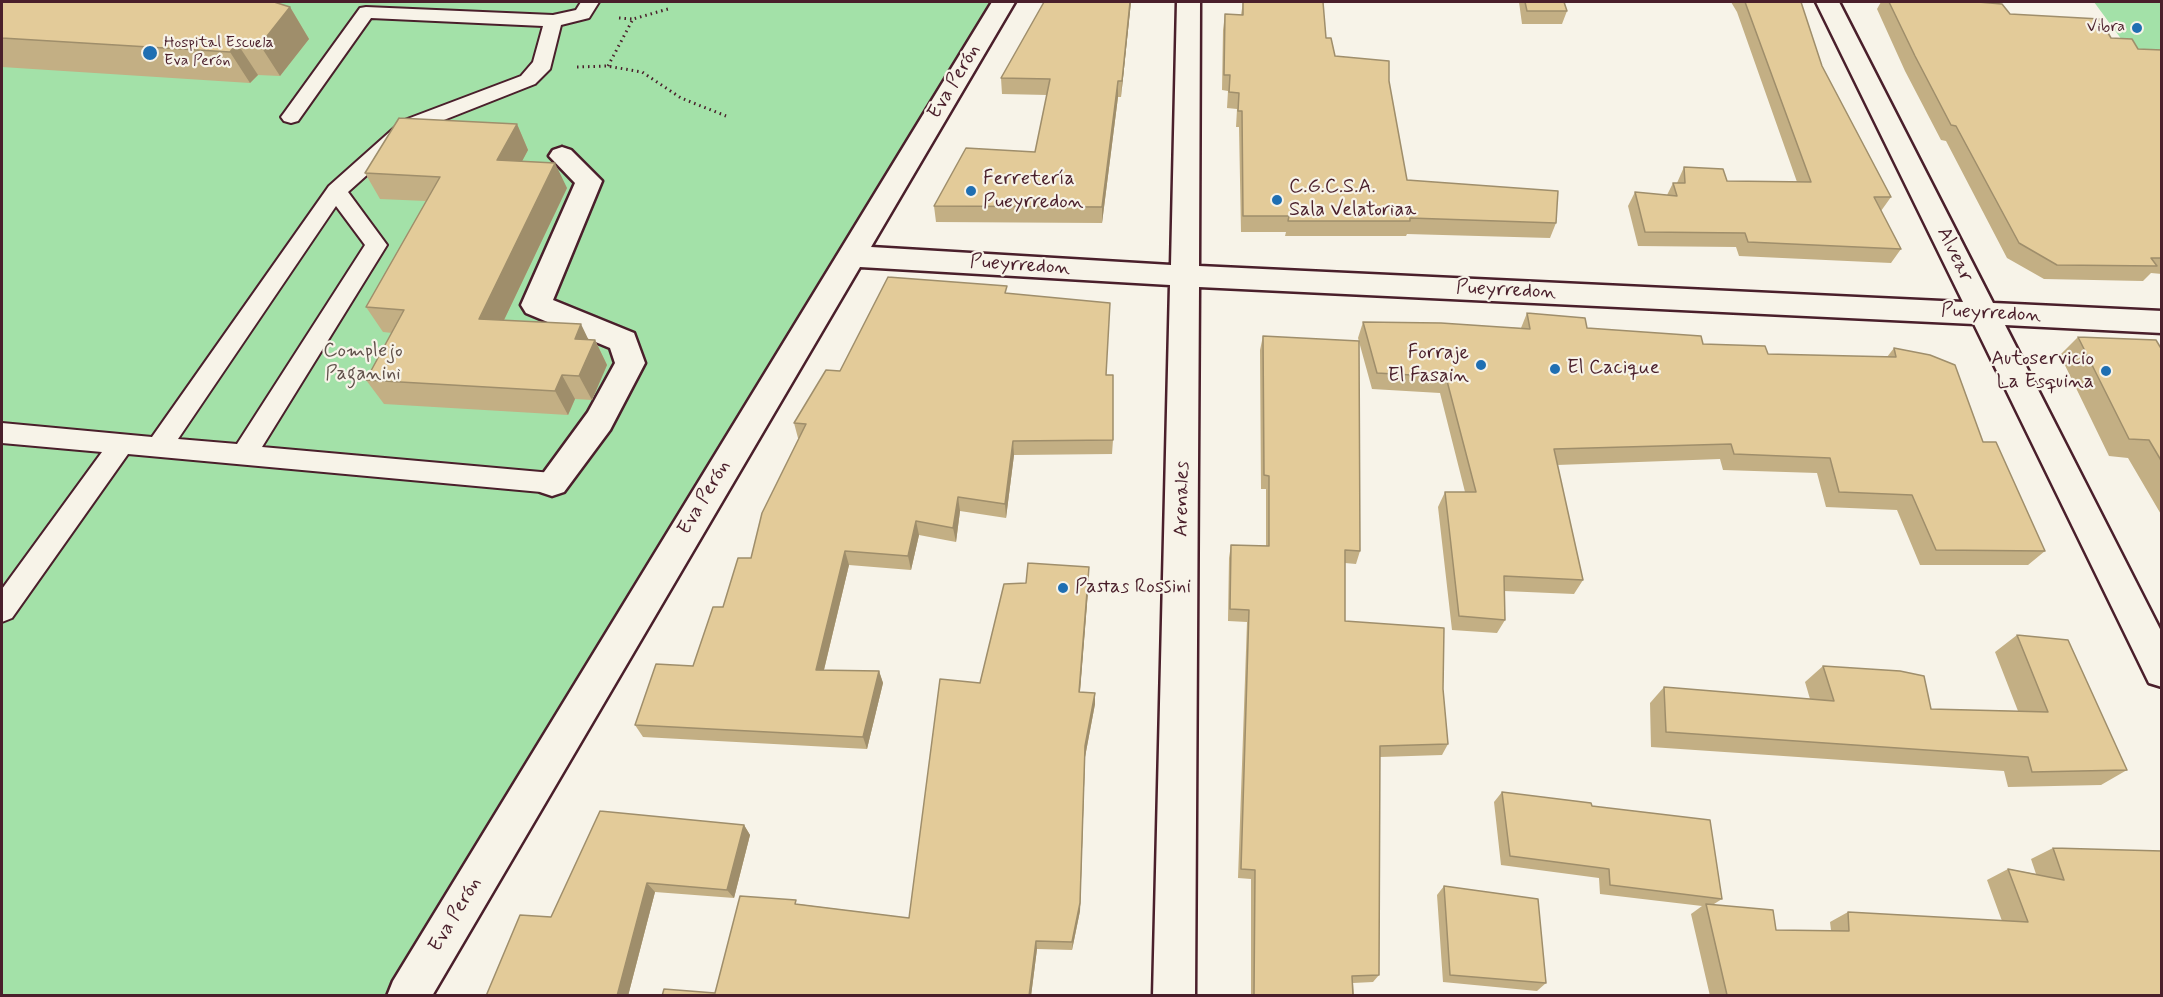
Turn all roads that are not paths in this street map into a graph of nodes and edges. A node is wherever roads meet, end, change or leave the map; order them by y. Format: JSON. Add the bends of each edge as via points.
{"nodes":[{"id":1,"x":590,"y":2,"type":"edge"},
{"id":2,"x":1003,"y":2,"type":"edge"},
{"id":3,"x":1189,"y":2,"type":"edge"},
{"id":4,"x":1828,"y":2,"type":"edge"},
{"id":5,"x":553,"y":21,"type":"junction"},
{"id":6,"x":291,"y":117,"type":"dead end"},
{"id":7,"x":562,"y":156,"type":"dead end"},
{"id":8,"x":336,"y":191,"type":"junction"},
{"id":9,"x":850,"y":256,"type":"junction"},
{"id":10,"x":1186,"y":276,"type":"junction"},
{"id":11,"x":1983,"y":313,"type":"junction"},
{"id":12,"x":2162,"y":322,"type":"edge"},
{"id":13,"x":2,"y":434,"type":"edge"},
{"id":14,"x":121,"y":445,"type":"junction"},
{"id":15,"x":158,"y":448,"type":"junction"},
{"id":16,"x":244,"y":456,"type":"junction"},
{"id":17,"x":552,"y":483,"type":"joint"},
{"id":18,"x":2,"y":610,"type":"edge"},
{"id":19,"x":2162,"y":670,"type":"edge"},
{"id":20,"x":408,"y":996,"type":"edge"},
{"id":21,"x":1174,"y":996,"type":"edge"}],
"edges":[{"from":1,"to":5,"type":"lane","via":[[583,14]]},
{"from":2,"to":9,"type":"street","name":"Eva Perón"},
{"from":3,"to":10,"type":"street","name":"Arenales"},
{"from":4,"to":11,"type":"street","name":"Alvear"},
{"from":5,"to":6,"type":"lane","via":[[366,12]]},
{"from":5,"to":8,"type":"lane","via":[[540,69],[528,80],[409,126]]},
{"from":7,"to":17,"type":"street","via":[[589,182],[536,305],[623,341],[630,363],[599,421]]},
{"from":8,"to":15,"type":"lane"},
{"from":8,"to":16,"type":"lane","via":[[376,245]]},
{"from":9,"to":10,"type":"street","name":"Pueyrredon"},
{"from":9,"to":20,"type":"street","name":"Eva Perón"},
{"from":10,"to":11,"type":"street","name":"Pueyrredon"},
{"from":10,"to":21,"type":"street","name":"Arenales"},
{"from":11,"to":12,"type":"street","name":"Pueyrredon"},
{"from":11,"to":19,"type":"street","name":"Alvear"},
{"from":13,"to":14,"type":"lane"},
{"from":14,"to":15,"type":"lane"},
{"from":14,"to":18,"type":"lane"},
{"from":15,"to":16,"type":"lane"},
{"from":16,"to":17,"type":"lane"}]}
